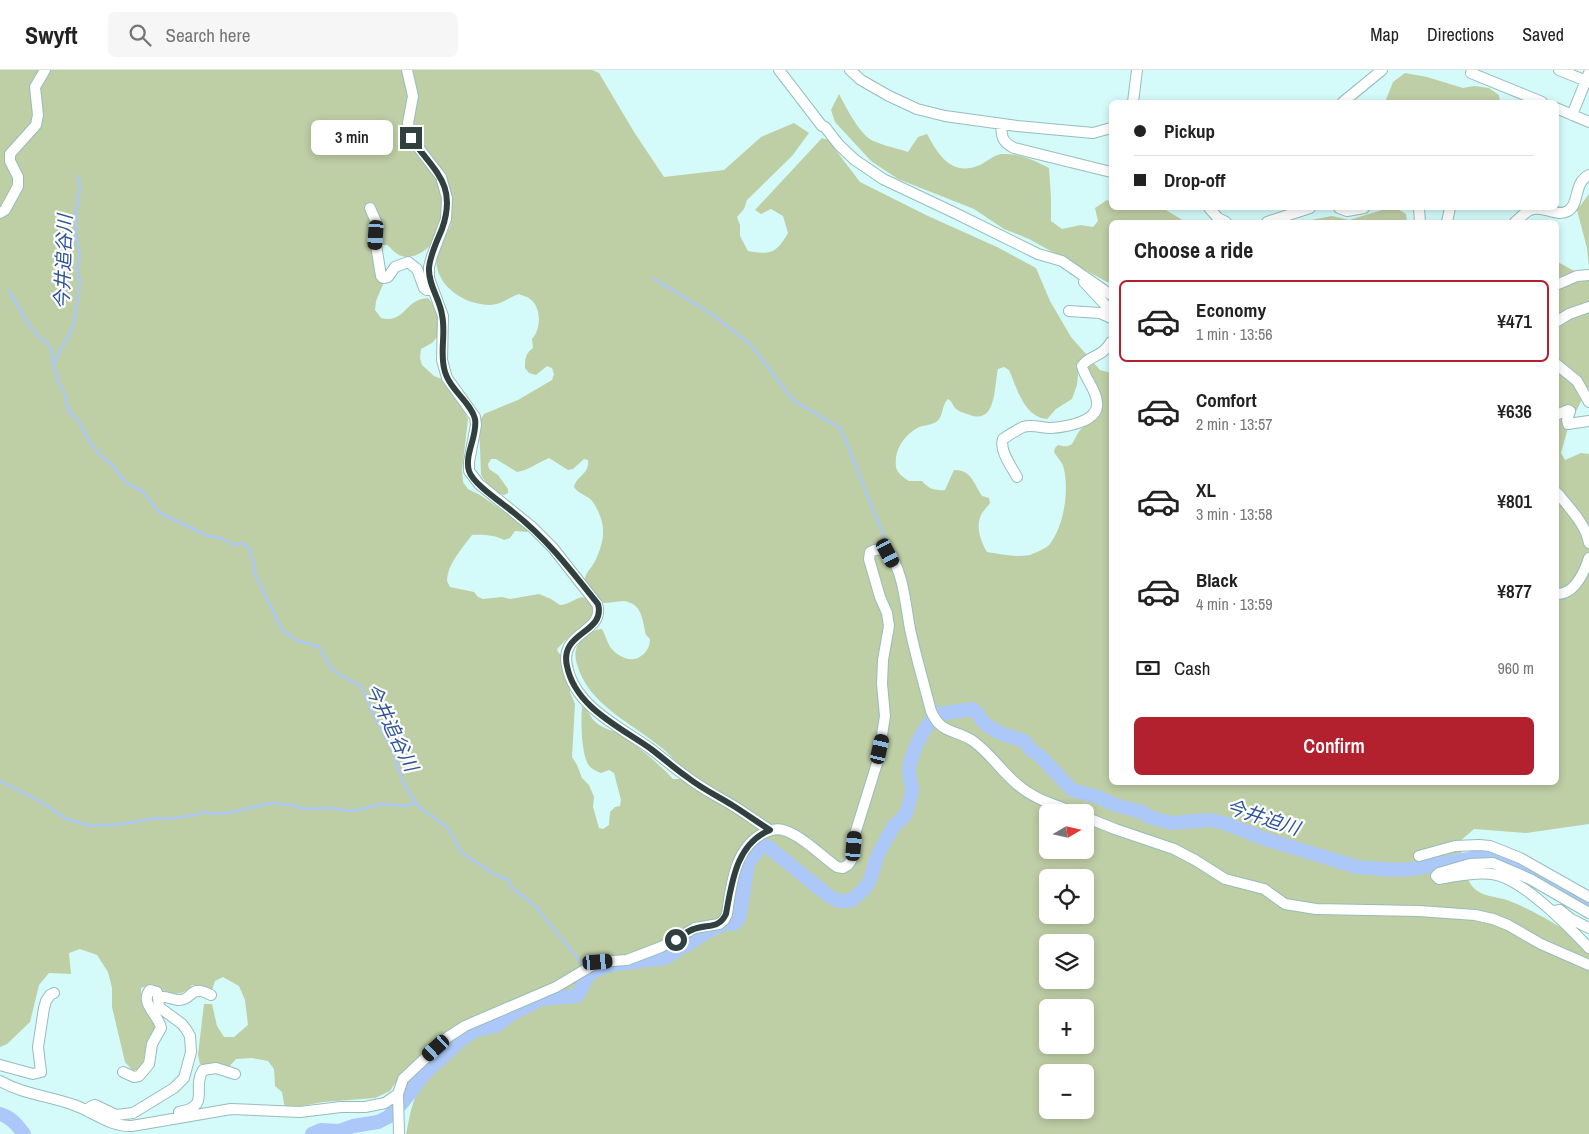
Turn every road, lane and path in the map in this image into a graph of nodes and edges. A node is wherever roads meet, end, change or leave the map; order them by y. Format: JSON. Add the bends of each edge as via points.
{"nodes":[{"id":1,"x":45,"y":70,"type":"edge"},
{"id":2,"x":407,"y":70,"type":"edge"},
{"id":3,"x":779,"y":70,"type":"edge"},
{"id":4,"x":850,"y":70,"type":"edge"},
{"id":5,"x":1137,"y":70,"type":"edge"},
{"id":6,"x":1382,"y":70,"type":"edge"},
{"id":7,"x":1472,"y":70,"type":"edge"},
{"id":8,"x":1559,"y":70,"type":"edge"},
{"id":9,"x":1588,"y":78,"type":"edge"},
{"id":10,"x":1133,"y":100,"type":"edge"},
{"id":11,"x":1345,"y":100,"type":"edge"},
{"id":12,"x":1537,"y":100,"type":"edge"},
{"id":13,"x":1559,"y":109,"type":"edge"},
{"id":14,"x":1572,"y":115,"type":"junction"},
{"id":15,"x":1589,"y":122,"type":"edge"},
{"id":16,"x":1001,"y":124,"type":"junction"},
{"id":17,"x":1109,"y":129,"type":"edge"},
{"id":18,"x":1109,"y":172,"type":"edge"},
{"id":19,"x":1589,"y":175,"type":"edge"},
{"id":20,"x":370,"y":208,"type":"dead end"},
{"id":21,"x":1210,"y":210,"type":"edge"},
{"id":22,"x":1304,"y":210,"type":"edge"},
{"id":23,"x":1530,"y":210,"type":"edge"},
{"id":24,"x":1547,"y":210,"type":"edge"},
{"id":25,"x":0,"y":212,"type":"edge"},
{"id":26,"x":1222,"y":220,"type":"edge"},
{"id":27,"x":1274,"y":220,"type":"edge"},
{"id":28,"x":1518,"y":220,"type":"edge"},
{"id":29,"x":1076,"y":271,"type":"junction"},
{"id":30,"x":1589,"y":275,"type":"edge"},
{"id":31,"x":1559,"y":283,"type":"edge"},
{"id":32,"x":433,"y":289,"type":"junction"},
{"id":33,"x":1109,"y":294,"type":"edge"},
{"id":34,"x":1589,"y":307,"type":"edge"},
{"id":35,"x":1109,"y":309,"type":"edge"},
{"id":36,"x":1069,"y":311,"type":"dead end"},
{"id":37,"x":1109,"y":317,"type":"edge"},
{"id":38,"x":1559,"y":320,"type":"edge"},
{"id":39,"x":1109,"y":345,"type":"edge"},
{"id":40,"x":1559,"y":366,"type":"edge"},
{"id":41,"x":1589,"y":402,"type":"edge"},
{"id":42,"x":1559,"y":414,"type":"edge"},
{"id":43,"x":1589,"y":420,"type":"edge"},
{"id":44,"x":1017,"y":477,"type":"dead end"},
{"id":45,"x":1559,"y":495,"type":"edge"},
{"id":46,"x":1589,"y":543,"type":"edge"},
{"id":47,"x":1589,"y":558,"type":"edge"},
{"id":48,"x":1587,"y":570,"type":"edge"},
{"id":49,"x":1559,"y":594,"type":"edge"},
{"id":50,"x":1053,"y":804,"type":"edge"},
{"id":51,"x":1094,"y":821,"type":"edge"},
{"id":52,"x":770,"y":830,"type":"junction"},
{"id":53,"x":1419,"y":856,"type":"dead end"},
{"id":54,"x":1589,"y":897,"type":"edge"},
{"id":55,"x":1553,"y":912,"type":"junction"},
{"id":56,"x":1589,"y":913,"type":"edge"},
{"id":57,"x":1589,"y":928,"type":"edge"},
{"id":58,"x":1589,"y":948,"type":"edge"},
{"id":59,"x":1589,"y":966,"type":"edge"},
{"id":60,"x":54,"y":993,"type":"dead end"},
{"id":61,"x":211,"y":995,"type":"dead end"},
{"id":62,"x":158,"y":997,"type":"junction"},
{"id":63,"x":0,"y":1065,"type":"edge"},
{"id":64,"x":123,"y":1072,"type":"dead end"},
{"id":65,"x":234,"y":1074,"type":"dead end"},
{"id":66,"x":0,"y":1080,"type":"edge"},
{"id":67,"x":398,"y":1094,"type":"junction"},
{"id":68,"x":88,"y":1112,"type":"junction"},
{"id":69,"x":170,"y":1120,"type":"junction"},
{"id":70,"x":399,"y":1134,"type":"edge"}],
"edges":[{"from":1,"to":25,"type":"street","via":[[35,87],[36,126],[10,154],[18,186],[5,210]]},
{"from":2,"to":32,"type":"street","via":[[413,96],[408,122],[411,138],[441,177],[447,198],[446,219],[429,267]]},
{"from":3,"to":29,"type":"street","via":[[839,145],[869,171],[1038,254],[1062,261]]},
{"from":4,"to":16,"type":"street","via":[[861,80],[918,109]]},
{"from":5,"to":10,"type":"street"},
{"from":6,"to":11,"type":"street"},
{"from":7,"to":12,"type":"street","via":[[1471,73]]},
{"from":8,"to":9,"type":"street"},
{"from":9,"to":14,"type":"street"},
{"from":13,"to":14,"type":"street"},
{"from":14,"to":15,"type":"street"},
{"from":16,"to":17,"type":"street","via":[[1093,133]]},
{"from":16,"to":18,"type":"street","via":[[1006,144],[1014,148]]},
{"from":19,"to":24,"type":"street","via":[[1579,184],[1572,207],[1567,212],[1560,214]]},
{"from":20,"to":32,"type":"street","via":[[377,224],[376,245],[381,276],[388,277],[395,267],[408,262],[417,269],[424,288]]},
{"from":21,"to":26,"type":"street"},
{"from":22,"to":27,"type":"street"},
{"from":23,"to":28,"type":"street"},
{"from":29,"to":33,"type":"street"},
{"from":29,"to":35,"type":"street"},
{"from":30,"to":31,"type":"street"},
{"from":32,"to":52,"type":"street","via":[[443,316],[442,360],[447,378],[475,417],[469,471],[479,484],[553,548],[598,604],[597,620],[571,642],[566,652],[572,680],[584,698],[610,722],[688,778]]},
{"from":34,"to":38,"type":"street"},
{"from":36,"to":37,"type":"street","via":[[1100,313]]},
{"from":39,"to":44,"type":"street","via":[[1102,354],[1087,360],[1082,366],[1097,399],[1097,408],[1091,416],[1060,427],[1024,427],[1002,440],[1003,450]]},
{"from":40,"to":41,"type":"street","via":[[1577,381]]},
{"from":42,"to":43,"type":"street","via":[[1570,411],[1568,424]]},
{"from":45,"to":46,"type":"street","via":[[1582,524]]},
{"from":47,"to":48,"type":"street"},
{"from":48,"to":49,"type":"street","via":[[1570,591]]},
{"from":50,"to":52,"type":"street","via":[[1024,789],[975,742],[941,727],[935,721],[901,577],[883,549],[870,552],[869,559],[889,626],[882,684],[886,716],[878,760],[855,834],[852,859],[843,868],[837,867],[796,836],[782,829]]},
{"from":51,"to":59,"type":"street","via":[[1174,848],[1225,879],[1264,889],[1285,904],[1316,909],[1475,915],[1508,925]]},
{"from":52,"to":67,"type":"street","via":[[750,844],[736,866],[726,914],[719,924],[695,928],[661,947],[627,960],[598,962],[556,986],[465,1026],[403,1079]]},
{"from":53,"to":54,"type":"street","via":[[1455,846],[1490,846],[1520,858]]},
{"from":55,"to":56,"type":"street","via":[[1500,876],[1484,873],[1439,879],[1436,876],[1470,864],[1493,864],[1530,879]]},
{"from":55,"to":57,"type":"street","via":[[1560,910]]},
{"from":55,"to":58,"type":"street"},
{"from":60,"to":63,"type":"street","via":[[44,1008],[38,1047],[41,1072],[33,1074]]},
{"from":61,"to":62,"type":"street","via":[[196,990],[184,999]]},
{"from":62,"to":64,"type":"street","via":[[154,990],[146,996],[161,1028],[152,1044],[149,1064],[139,1076]]},
{"from":62,"to":68,"type":"street","via":[[159,1007],[182,1024],[190,1036],[191,1052],[184,1078],[180,1084],[133,1113],[116,1115],[95,1105]]},
{"from":65,"to":69,"type":"street","via":[[216,1068],[203,1070],[198,1102],[193,1109],[173,1113]]},
{"from":66,"to":68,"type":"street","via":[[20,1091]]},
{"from":67,"to":69,"type":"street","via":[[385,1103],[365,1107],[300,1112],[231,1109]]},
{"from":67,"to":70,"type":"street"},
{"from":68,"to":69,"type":"street","via":[[121,1126]]}]}
